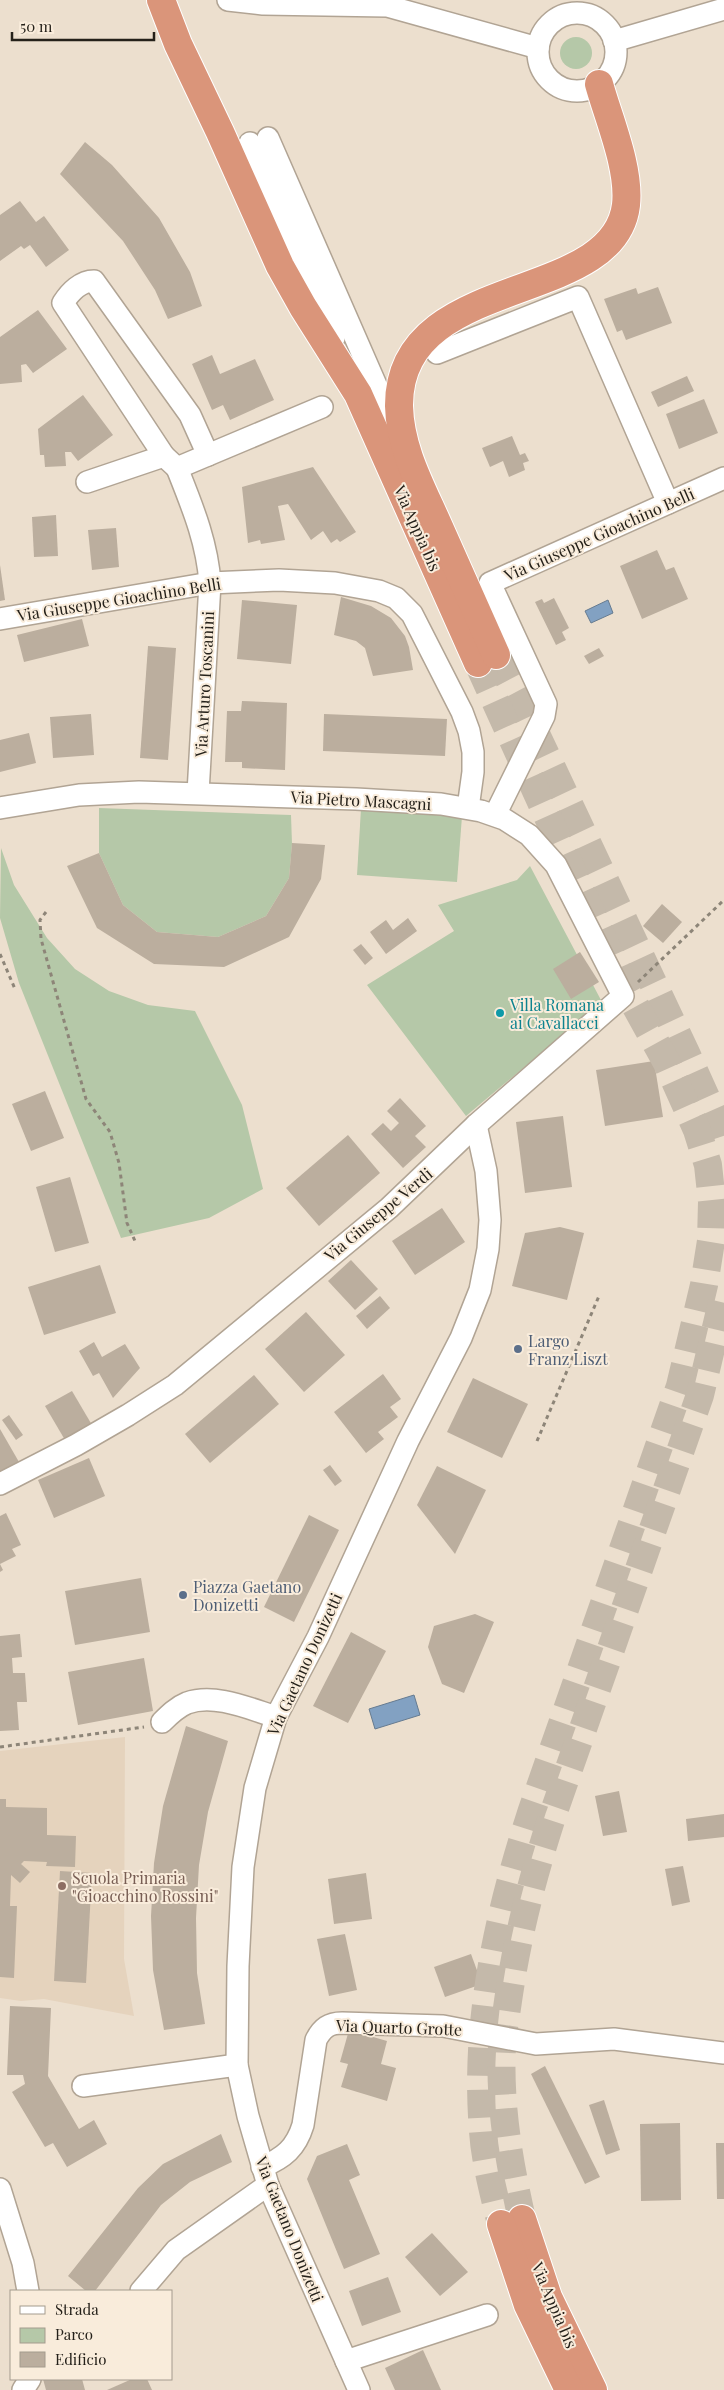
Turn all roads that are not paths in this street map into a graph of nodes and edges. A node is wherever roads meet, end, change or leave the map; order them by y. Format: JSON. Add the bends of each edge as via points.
{"nodes":[{"id":1,"x":161,"y":0,"type":"edge"},
{"id":2,"x":228,"y":0,"type":"edge"},
{"id":3,"x":385,"y":3,"type":"edge"},
{"id":4,"x":724,"y":9,"type":"edge"},
{"id":5,"x":614,"y":41,"type":"junction"},
{"id":6,"x":538,"y":48,"type":"junction"},
{"id":7,"x":599,"y":84,"type":"junction"},
{"id":8,"x":437,"y":353,"type":"dead end"},
{"id":9,"x":358,"y":394,"type":"junction"},
{"id":10,"x":322,"y":407,"type":"dead end"},
{"id":11,"x":404,"y":446,"type":"junction"},
{"id":12,"x":208,"y":455,"type":"junction"},
{"id":13,"x":171,"y":462,"type":"junction"},
{"id":14,"x":724,"y":478,"type":"edge"},
{"id":15,"x":87,"y":482,"type":"dead end"},
{"id":16,"x":668,"y":503,"type":"junction"},
{"id":17,"x":210,"y":582,"type":"junction"},
{"id":18,"x":0,"y":619,"type":"edge"},
{"id":19,"x":198,"y":793,"type":"junction"},
{"id":20,"x":0,"y":808,"type":"edge"},
{"id":21,"x":468,"y":808,"type":"junction"},
{"id":22,"x":495,"y":816,"type":"junction"},
{"id":23,"x":623,"y":996,"type":"joint"},
{"id":24,"x":476,"y":1125,"type":"junction"},
{"id":25,"x":0,"y":1484,"type":"edge"},
{"id":26,"x":276,"y":1717,"type":"junction"},
{"id":27,"x":162,"y":1722,"type":"road end"},
{"id":28,"x":724,"y":2052,"type":"edge"},
{"id":29,"x":238,"y":2065,"type":"junction"},
{"id":30,"x":83,"y":2086,"type":"dead end"},
{"id":31,"x":265,"y":2176,"type":"junction"},
{"id":32,"x":0,"y":2189,"type":"edge"},
{"id":33,"x":28,"y":2290,"type":"edge"},
{"id":34,"x":142,"y":2290,"type":"edge"},
{"id":35,"x":487,"y":2315,"type":"dead end"},
{"id":36,"x":346,"y":2360,"type":"junction"},
{"id":37,"x":359,"y":2390,"type":"edge"},
{"id":38,"x":569,"y":2390,"type":"edge"},
{"id":39,"x":593,"y":2390,"type":"edge"}],
"edges":[{"from":1,"to":9,"type":"highway","name":"Via Appia bis","via":[[280,266]]},
{"from":2,"to":3,"type":"street","via":[[287,5]]},
{"from":3,"to":6,"type":"street"},
{"from":4,"to":5,"type":"street"},
{"from":5,"to":6,"type":"street","via":[[599,20],[573,13],[560,16],[549,24],[541,35]]},
{"from":5,"to":7,"type":"street","via":[[616,54],[613,66]]},
{"from":6,"to":7,"type":"street","via":[[544,73],[553,82],[576,91]]},
{"from":7,"to":11,"type":"highway","name":"Via Appia bis","via":[[625,184],[626,204],[619,227],[610,242],[588,259],[470,309],[444,323],[423,340],[414,350],[402,383],[399,407]]},
{"from":8,"to":16,"type":"street","via":[[578,298]]},
{"from":9,"to":11,"type":"highway","name":"Via Appia bis","via":[[487,659]]},
{"from":9,"to":11,"type":"street","via":[[259,141]]},
{"from":10,"to":12,"type":"street"},
{"from":12,"to":13,"type":"street"},
{"from":12,"to":13,"type":"street","name":"Via Arturo Toscanini","via":[[190,415],[94,281],[85,281],[63,303]]},
{"from":13,"to":15,"type":"street"},
{"from":13,"to":17,"type":"street","name":"Via Arturo Toscanini","via":[[198,521],[208,557]]},
{"from":14,"to":16,"type":"street","name":"Via Giuseppe Gioachino Belli"},
{"from":16,"to":22,"type":"street","name":"Via Giuseppe Gioachino Belli","via":[[490,583],[546,704],[544,716]]},
{"from":17,"to":18,"type":"street","name":"Via Giuseppe Gioachino Belli"},
{"from":17,"to":19,"type":"street","name":"Via Arturo Toscanini"},
{"from":17,"to":21,"type":"street","name":"Via Giuseppe Gioachino Belli","via":[[279,580],[335,583],[379,590],[402,603],[414,619],[466,721],[473,752]]},
{"from":19,"to":20,"type":"street","name":"Via Pietro Mascagni","via":[[101,793]]},
{"from":19,"to":21,"type":"street","name":"Via Pietro Mascagni","via":[[356,799]]},
{"from":21,"to":22,"type":"street","name":"Via Pietro Mascagni"},
{"from":22,"to":23,"type":"street","name":"Via Pietro Mascagni","via":[[529,835],[556,865]]},
{"from":23,"to":24,"type":"street","name":"Via Giuseppe Verdi"},
{"from":24,"to":25,"type":"street","name":"Via Giuseppe Verdi","via":[[389,1208],[163,1393],[76,1445]]},
{"from":24,"to":26,"type":"street","name":"Via Gaetano Donizetti","via":[[486,1171],[490,1220],[486,1262],[474,1305],[318,1637]]},
{"from":26,"to":27,"type":"street","via":[[227,1702],[204,1700],[186,1704]]},
{"from":26,"to":29,"type":"street","name":"Via Gaetano Donizetti","via":[[255,1788],[243,1867]]},
{"from":28,"to":31,"type":"street","name":"Via Quarto Grotte","via":[[614,2039],[536,2044],[443,2026],[330,2024],[323,2028],[316,2040],[300,2136]]},
{"from":29,"to":30,"type":"street"},
{"from":29,"to":31,"type":"street","name":"Via Gaetano Donizetti"},
{"from":31,"to":34,"type":"street","name":"Via Quarto Grotte","via":[[176,2250]]},
{"from":31,"to":36,"type":"street","name":"Via Gaetano Donizetti"},
{"from":32,"to":33,"type":"street"},
{"from":35,"to":36,"type":"street"},
{"from":36,"to":37,"type":"street","name":"Via Gaetano Donizetti"},
{"from":38,"to":39,"type":"highway","name":"Via Appia bis","via":[[528,2305],[512,2222]]}]}
